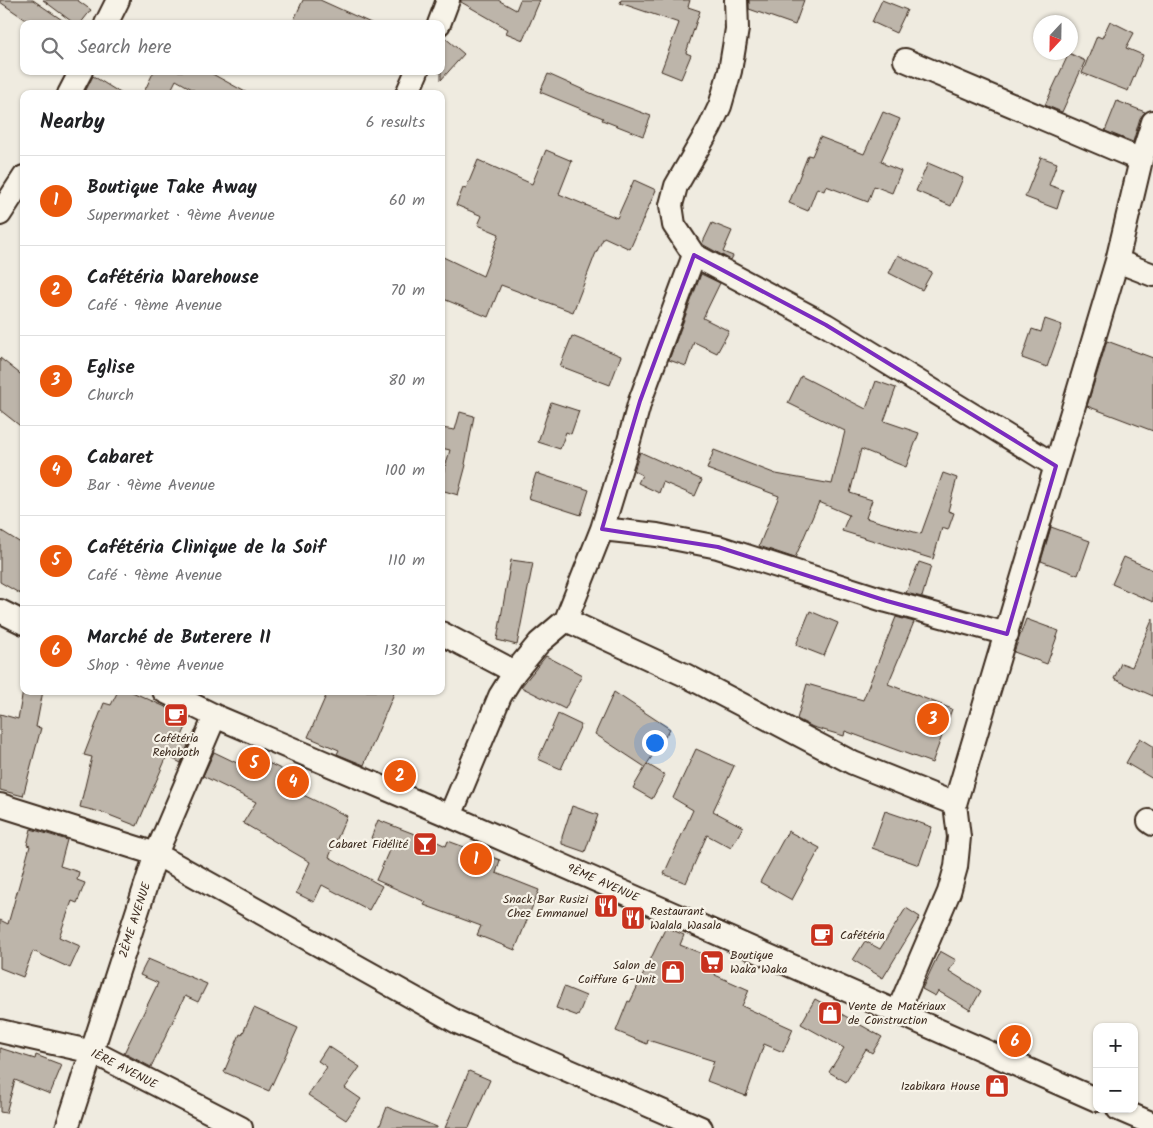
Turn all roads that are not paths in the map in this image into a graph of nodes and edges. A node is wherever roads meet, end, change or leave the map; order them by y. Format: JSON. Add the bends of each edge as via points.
{"nodes":[{"id":1,"x":118,"y":0,"type":"edge"},
{"id":2,"x":448,"y":0,"type":"edge"},
{"id":3,"x":736,"y":0,"type":"edge"},
{"id":4,"x":108,"y":20,"type":"edge"},
{"id":5,"x":440,"y":20,"type":"edge"},
{"id":6,"x":906,"y":60,"type":"dead end"},
{"id":7,"x":79,"y":75,"type":"edge"},
{"id":8,"x":415,"y":75,"type":"edge"},
{"id":9,"x":71,"y":90,"type":"edge"},
{"id":10,"x":409,"y":90,"type":"edge"},
{"id":11,"x":1153,"y":122,"type":"edge"},
{"id":12,"x":1141,"y":160,"type":"junction"},
{"id":13,"x":20,"y":183,"type":"edge"},
{"id":14,"x":1,"y":210,"type":"edge"},
{"id":15,"x":694,"y":255,"type":"junction"},
{"id":16,"x":1117,"y":261,"type":"junction"},
{"id":17,"x":1153,"y":275,"type":"edge"},
{"id":18,"x":1056,"y":466,"type":"junction"},
{"id":19,"x":602,"y":529,"type":"junction"},
{"id":20,"x":0,"y":612,"type":"edge"},
{"id":21,"x":566,"y":620,"type":"junction"},
{"id":22,"x":20,"y":621,"type":"edge"},
{"id":23,"x":1007,"y":634,"type":"junction"},
{"id":24,"x":445,"y":635,"type":"edge"},
{"id":25,"x":515,"y":672,"type":"junction"},
{"id":26,"x":172,"y":695,"type":"edge"},
{"id":27,"x":215,"y":716,"type":"junction"},
{"id":28,"x":0,"y":804,"type":"edge"},
{"id":29,"x":955,"y":804,"type":"junction"},
{"id":30,"x":450,"y":816,"type":"junction"},
{"id":31,"x":156,"y":854,"type":"junction"},
{"id":32,"x":898,"y":1011,"type":"junction"},
{"id":33,"x":0,"y":1031,"type":"edge"},
{"id":34,"x":93,"y":1052,"type":"junction"},
{"id":35,"x":1093,"y":1098,"type":"edge"},
{"id":36,"x":1127,"y":1113,"type":"edge"},
{"id":37,"x":1153,"y":1124,"type":"edge"},
{"id":38,"x":68,"y":1128,"type":"edge"},
{"id":39,"x":241,"y":1128,"type":"edge"},
{"id":40,"x":701,"y":1128,"type":"edge"}],
"edges":[{"from":1,"to":4,"type":"street"},
{"from":2,"to":5,"type":"street"},
{"from":3,"to":15,"type":"street","via":[[737,29],[720,106],[676,186],[671,205],[674,225]]},
{"from":6,"to":12,"type":"street"},
{"from":7,"to":9,"type":"street"},
{"from":8,"to":10,"type":"street"},
{"from":11,"to":12,"type":"street"},
{"from":12,"to":16,"type":"street"},
{"from":13,"to":14,"type":"street"},
{"from":15,"to":18,"type":"street","via":[[826,325]]},
{"from":15,"to":19,"type":"street","via":[[640,401]]},
{"from":16,"to":17,"type":"street"},
{"from":16,"to":18,"type":"street"},
{"from":18,"to":23,"type":"street"},
{"from":19,"to":21,"type":"street"},
{"from":19,"to":23,"type":"street","via":[[657,535],[718,547],[887,601]]},
{"from":20,"to":22,"type":"street"},
{"from":21,"to":25,"type":"street"},
{"from":21,"to":29,"type":"street","via":[[685,675],[853,763]]},
{"from":23,"to":29,"type":"street"},
{"from":24,"to":25,"type":"street"},
{"from":25,"to":30,"type":"street","via":[[500,696]]},
{"from":26,"to":27,"type":"street","name":"9ÈME AVENUE"},
{"from":27,"to":30,"type":"street","name":"9ÈME AVENUE"},
{"from":27,"to":31,"type":"street","name":"2ÈME AVENUE"},
{"from":28,"to":31,"type":"street"},
{"from":29,"to":32,"type":"street","via":[[959,837],[956,867],[949,892]]},
{"from":30,"to":32,"type":"street","name":"9ÈME AVENUE"},
{"from":31,"to":34,"type":"street","name":"2ÈME AVENUE"},
{"from":31,"to":40,"type":"street","via":[[457,1022]]},
{"from":32,"to":35,"type":"street","name":"9ÈME AVENUE"},
{"from":33,"to":34,"type":"street","name":"1ÈRE AVENUE"},
{"from":34,"to":38,"type":"street","name":"2ÈME AVENUE"},
{"from":34,"to":39,"type":"street","name":"1ÈRE AVENUE"},
{"from":36,"to":37,"type":"street"}]}
